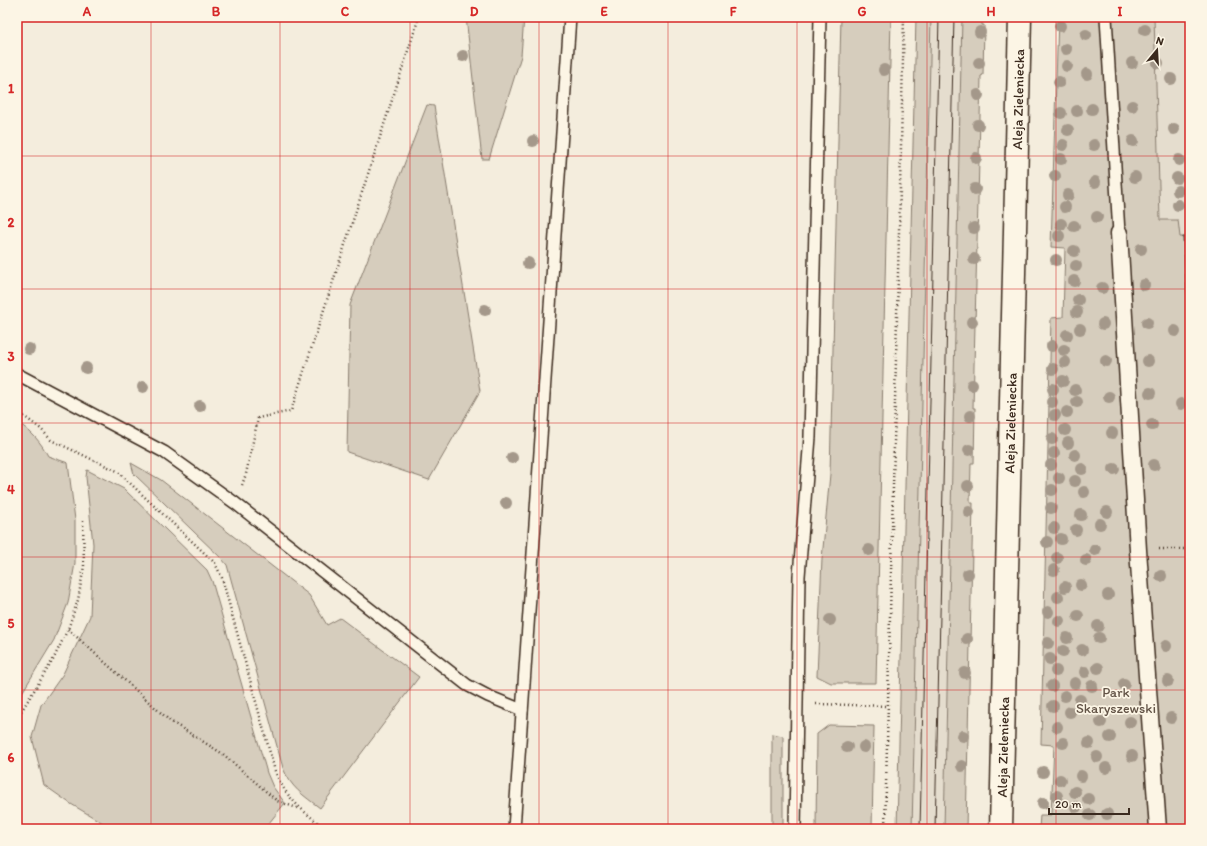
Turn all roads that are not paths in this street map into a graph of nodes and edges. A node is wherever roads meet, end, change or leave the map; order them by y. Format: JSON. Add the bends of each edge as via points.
{"nodes":[{"id":1,"x":570,"y":17,"type":"edge"},
{"id":2,"x":820,"y":17,"type":"edge"},
{"id":3,"x":1020,"y":17,"type":"edge"},
{"id":4,"x":1106,"y":17,"type":"edge"},
{"id":5,"x":1119,"y":233,"type":"joint"},
{"id":6,"x":17,"y":374,"type":"edge"},
{"id":7,"x":522,"y":710,"type":"junction"},
{"id":8,"x":514,"y":829,"type":"edge"},
{"id":9,"x":795,"y":829,"type":"edge"},
{"id":10,"x":1001,"y":829,"type":"edge"},
{"id":11,"x":1158,"y":829,"type":"edge"}],
"edges":[{"from":1,"to":7,"type":"lane"},
{"from":2,"to":9,"type":"lane","via":[[810,437],[799,576]]},
{"from":3,"to":10,"type":"street","name":"Aleja Zieleniecka"},
{"from":4,"to":5,"type":"lane"},
{"from":5,"to":11,"type":"street"},
{"from":6,"to":7,"type":"lane","via":[[164,452],[235,503],[468,685]]},
{"from":7,"to":8,"type":"lane"}]}
